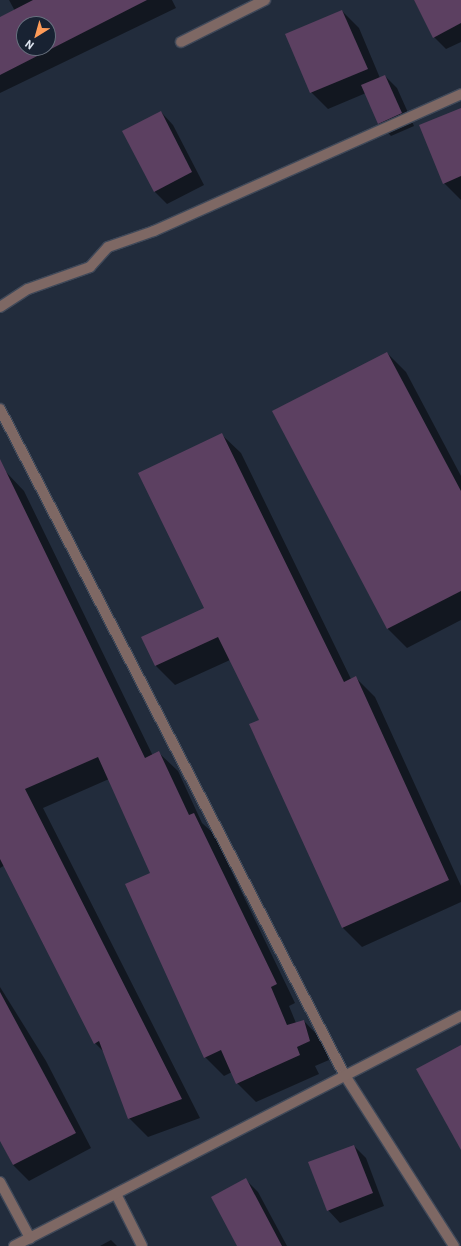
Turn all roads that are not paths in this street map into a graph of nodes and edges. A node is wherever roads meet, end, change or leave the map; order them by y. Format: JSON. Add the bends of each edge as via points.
{"nodes":[{"id":1,"x":265,"y":0,"type":"edge"},
{"id":2,"x":181,"y":42,"type":"dead end"},
{"id":3,"x":461,"y":94,"type":"edge"},
{"id":4,"x":0,"y":307,"type":"edge"},
{"id":5,"x":0,"y":409,"type":"edge"},
{"id":6,"x":461,"y":1016,"type":"edge"},
{"id":7,"x":344,"y":1074,"type":"junction"},
{"id":8,"x":0,"y":1182,"type":"edge"},
{"id":9,"x":116,"y":1194,"type":"junction"},
{"id":10,"x":30,"y":1238,"type":"junction"},
{"id":11,"x":14,"y":1246,"type":"edge"},
{"id":12,"x":142,"y":1246,"type":"edge"},
{"id":13,"x":454,"y":1246,"type":"edge"}],
"edges":[{"from":1,"to":2,"type":"street"},
{"from":3,"to":4,"type":"street","via":[[154,231],[108,246],[90,268],[28,289]]},
{"from":5,"to":7,"type":"street"},
{"from":6,"to":7,"type":"street"},
{"from":7,"to":9,"type":"street"},
{"from":7,"to":13,"type":"street"},
{"from":8,"to":10,"type":"street"},
{"from":9,"to":10,"type":"street"},
{"from":9,"to":12,"type":"street"},
{"from":10,"to":11,"type":"street"}]}
